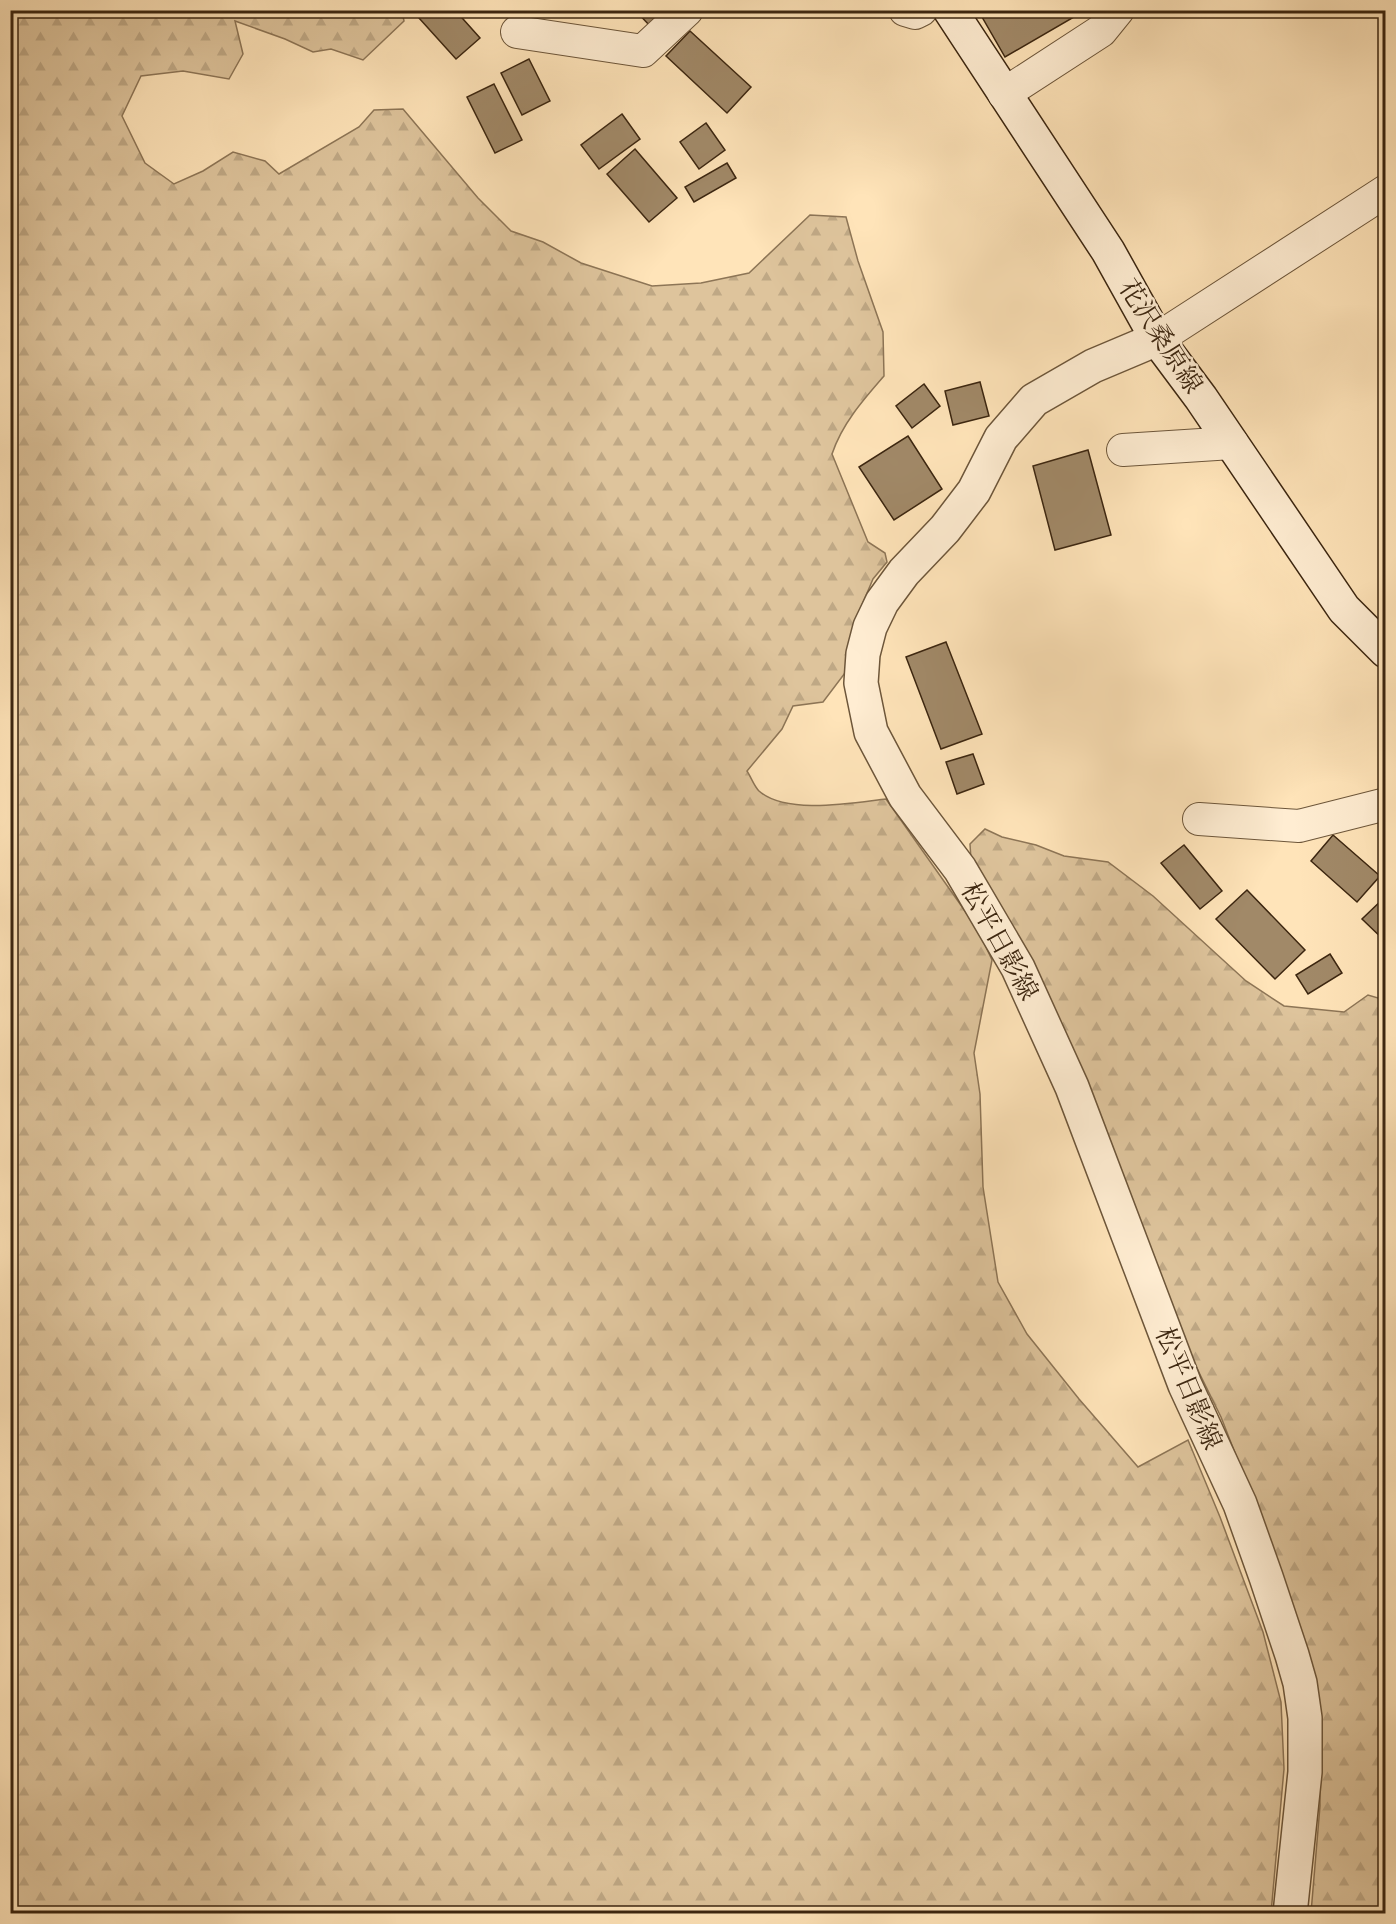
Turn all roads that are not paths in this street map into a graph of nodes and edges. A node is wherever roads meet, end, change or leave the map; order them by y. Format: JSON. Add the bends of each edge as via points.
{"nodes":[{"id":1,"x":687,"y":10,"type":"edge"},
{"id":2,"x":905,"y":10,"type":"edge"},
{"id":3,"x":921,"y":10,"type":"edge"},
{"id":4,"x":950,"y":10,"type":"edge"},
{"id":5,"x":1118,"y":10,"type":"edge"},
{"id":6,"x":517,"y":32,"type":"dead end"},
{"id":7,"x":1004,"y":94,"type":"junction"},
{"id":8,"x":1386,"y":191,"type":"edge"},
{"id":9,"x":1157,"y":339,"type":"junction"},
{"id":10,"x":1232,"y":443,"type":"junction"},
{"id":11,"x":1123,"y":450,"type":"dead end"},
{"id":12,"x":1386,"y":651,"type":"edge"},
{"id":13,"x":1386,"y":804,"type":"edge"},
{"id":14,"x":1199,"y":819,"type":"dead end"},
{"id":15,"x":1290,"y":1914,"type":"edge"}],
"edges":[{"from":1,"to":6,"type":"street","via":[[643,51]]},
{"from":2,"to":3,"type":"street","via":[[915,14]]},
{"from":4,"to":7,"type":"street","name":"花沢桑原線"},
{"from":5,"to":7,"type":"street","via":[[1101,31]]},
{"from":7,"to":9,"type":"street","name":"花沢桑原線","via":[[1108,251]]},
{"from":8,"to":9,"type":"street"},
{"from":9,"to":10,"type":"street","name":"花沢桑原線"},
{"from":9,"to":15,"type":"street","name":"松平日影線","via":[[1093,366],[1034,400],[1001,438],[974,491],[882,602],[870,627],[861,683],[871,732],[905,796],[960,869],[1018,968],[1072,1087],[1185,1385],[1240,1504],[1292,1655],[1305,1718],[1305,1772]]},
{"from":10,"to":11,"type":"street"},
{"from":10,"to":12,"type":"street","name":"花沢桑原線","via":[[1344,609]]},
{"from":13,"to":14,"type":"street","via":[[1299,826]]}]}
